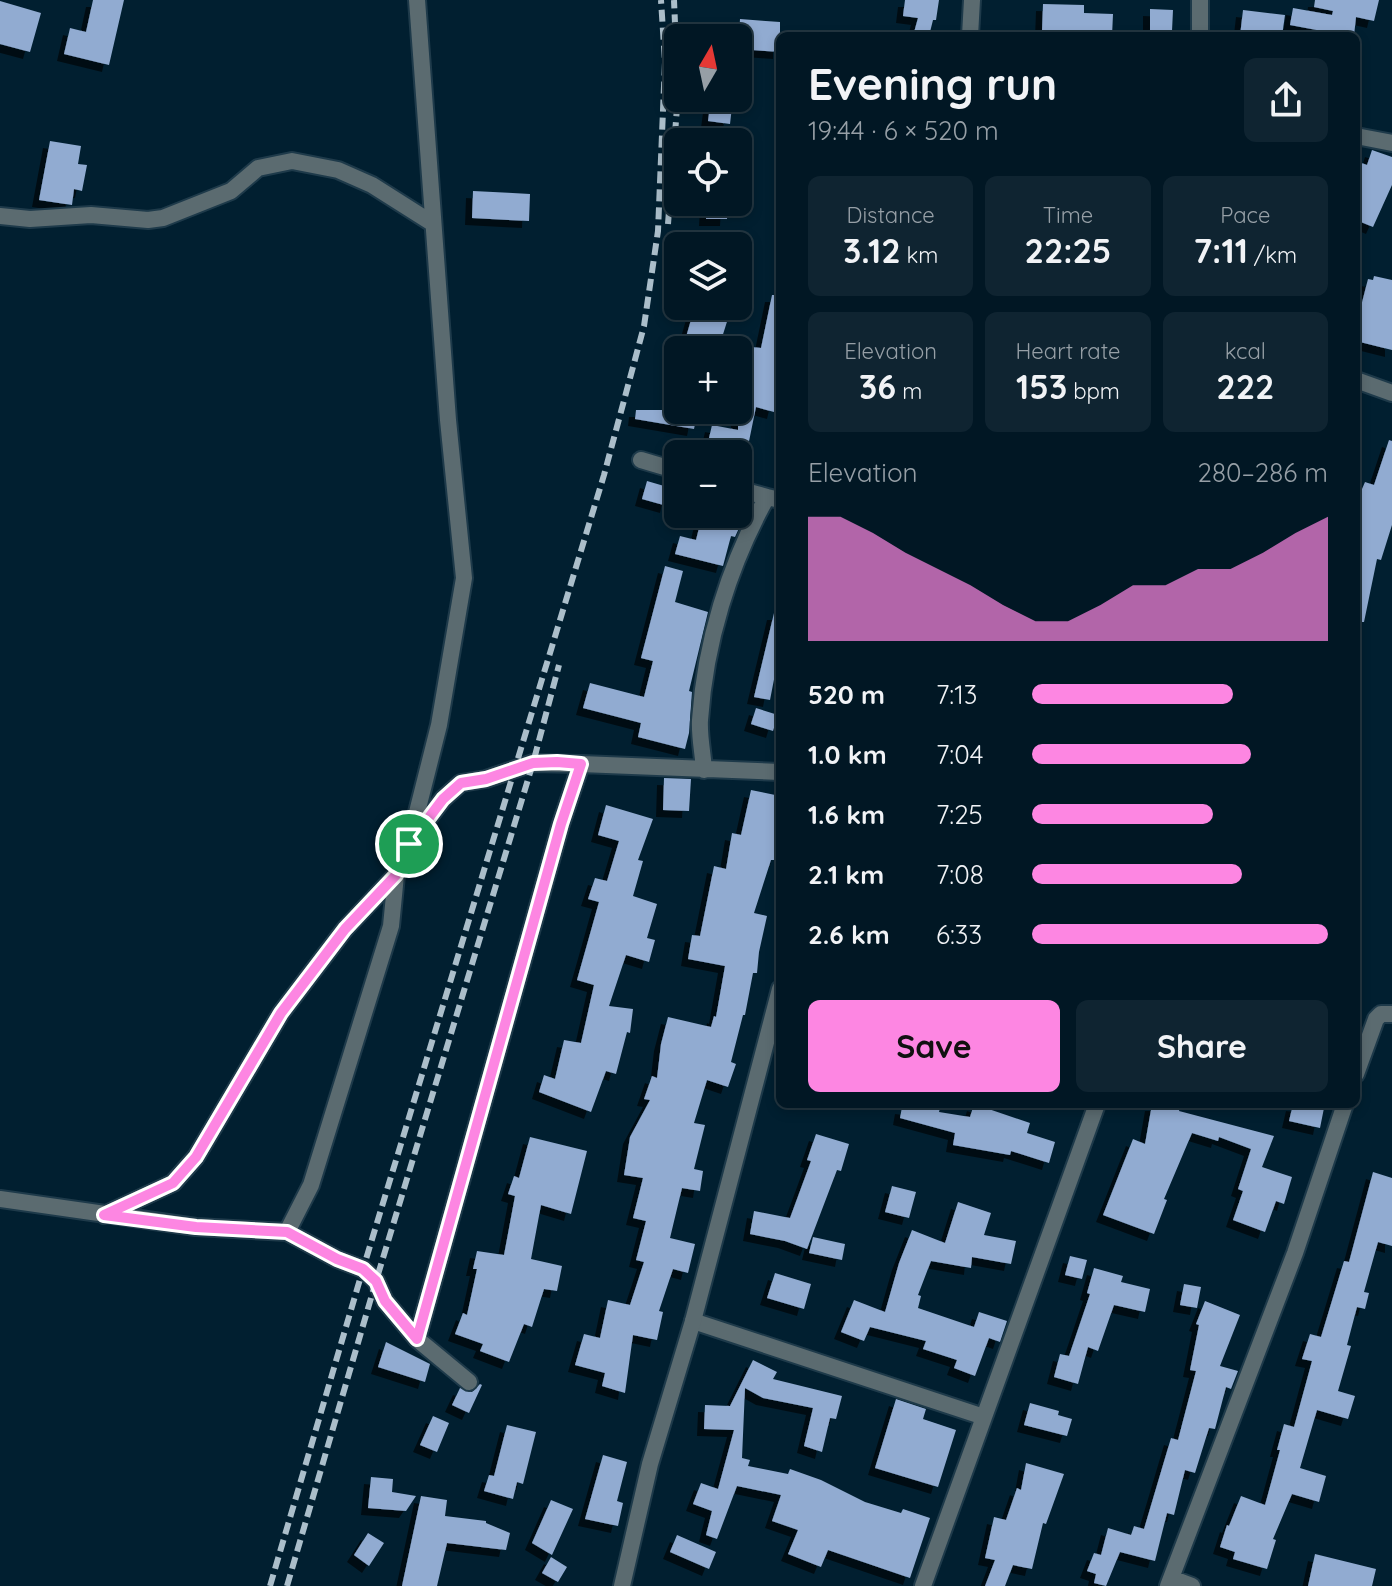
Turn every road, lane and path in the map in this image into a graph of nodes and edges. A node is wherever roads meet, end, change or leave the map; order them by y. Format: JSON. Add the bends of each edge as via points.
{"nodes":[{"id":1,"x":417,"y":0,"type":"edge"},
{"id":2,"x":972,"y":0,"type":"edge"},
{"id":3,"x":1200,"y":0,"type":"edge"},
{"id":4,"x":970,"y":32,"type":"edge"},
{"id":5,"x":1200,"y":32,"type":"edge"},
{"id":6,"x":1360,"y":137,"type":"edge"},
{"id":7,"x":1392,"y":143,"type":"edge"},
{"id":8,"x":0,"y":216,"type":"edge"},
{"id":9,"x":432,"y":223,"type":"junction"},
{"id":10,"x":1360,"y":383,"type":"edge"},
{"id":11,"x":1392,"y":393,"type":"edge"},
{"id":12,"x":641,"y":460,"type":"dead end"},
{"id":13,"x":664,"y":467,"type":"edge"},
{"id":14,"x":752,"y":493,"type":"edge"},
{"id":15,"x":774,"y":499,"type":"edge"},
{"id":16,"x":581,"y":764,"type":"junction"},
{"id":17,"x":704,"y":770,"type":"junction"},
{"id":18,"x":776,"y":772,"type":"edge"},
{"id":19,"x":409,"y":844,"type":"junction"},
{"id":20,"x":396,"y":875,"type":"junction"},
{"id":21,"x":776,"y":1004,"type":"edge"},
{"id":22,"x":1392,"y":1014,"type":"edge"},
{"id":23,"x":1360,"y":1063,"type":"edge"},
{"id":24,"x":1096,"y":1108,"type":"edge"},
{"id":25,"x":1344,"y":1108,"type":"edge"},
{"id":26,"x":0,"y":1199,"type":"edge"},
{"id":27,"x":104,"y":1215,"type":"junction"},
{"id":28,"x":287,"y":1232,"type":"junction"},
{"id":29,"x":693,"y":1321,"type":"junction"},
{"id":30,"x":417,"y":1339,"type":"junction"},
{"id":31,"x":469,"y":1382,"type":"dead end"},
{"id":32,"x":984,"y":1417,"type":"junction"},
{"id":33,"x":1170,"y":1582,"type":"edge"},
{"id":34,"x":622,"y":1586,"type":"edge"},
{"id":35,"x":923,"y":1586,"type":"edge"},
{"id":36,"x":1192,"y":1586,"type":"edge"}],
"edges":[{"from":1,"to":9,"type":"street"},
{"from":2,"to":4,"type":"street"},
{"from":3,"to":5,"type":"street"},
{"from":6,"to":7,"type":"street"},
{"from":8,"to":9,"type":"street","via":[[163,218],[231,191],[258,168],[292,161],[338,170],[372,185]]},
{"from":9,"to":19,"type":"street","via":[[464,578],[439,725]]},
{"from":10,"to":11,"type":"street"},
{"from":12,"to":13,"type":"street"},
{"from":14,"to":15,"type":"street"},
{"from":15,"to":17,"type":"street","via":[[747,533],[711,644],[700,723]]},
{"from":16,"to":17,"type":"street"},
{"from":16,"to":19,"type":"street","via":[[533,763],[461,783]]},
{"from":16,"to":30,"type":"street"},
{"from":17,"to":18,"type":"street"},
{"from":19,"to":20,"type":"street"},
{"from":20,"to":27,"type":"street","via":[[345,929],[281,1013],[196,1157],[173,1183]]},
{"from":20,"to":28,"type":"street","via":[[391,926],[370,996],[311,1185]]},
{"from":21,"to":29,"type":"street"},
{"from":22,"to":23,"type":"street","via":[[1376,1019]]},
{"from":24,"to":32,"type":"street"},
{"from":25,"to":33,"type":"street","via":[[1295,1253]]},
{"from":26,"to":27,"type":"street"},
{"from":27,"to":28,"type":"street"},
{"from":28,"to":30,"type":"street","via":[[363,1269]]},
{"from":29,"to":32,"type":"street"},
{"from":29,"to":34,"type":"street","via":[[650,1464]]},
{"from":30,"to":31,"type":"street"},
{"from":32,"to":35,"type":"street"},
{"from":33,"to":36,"type":"street"}]}
